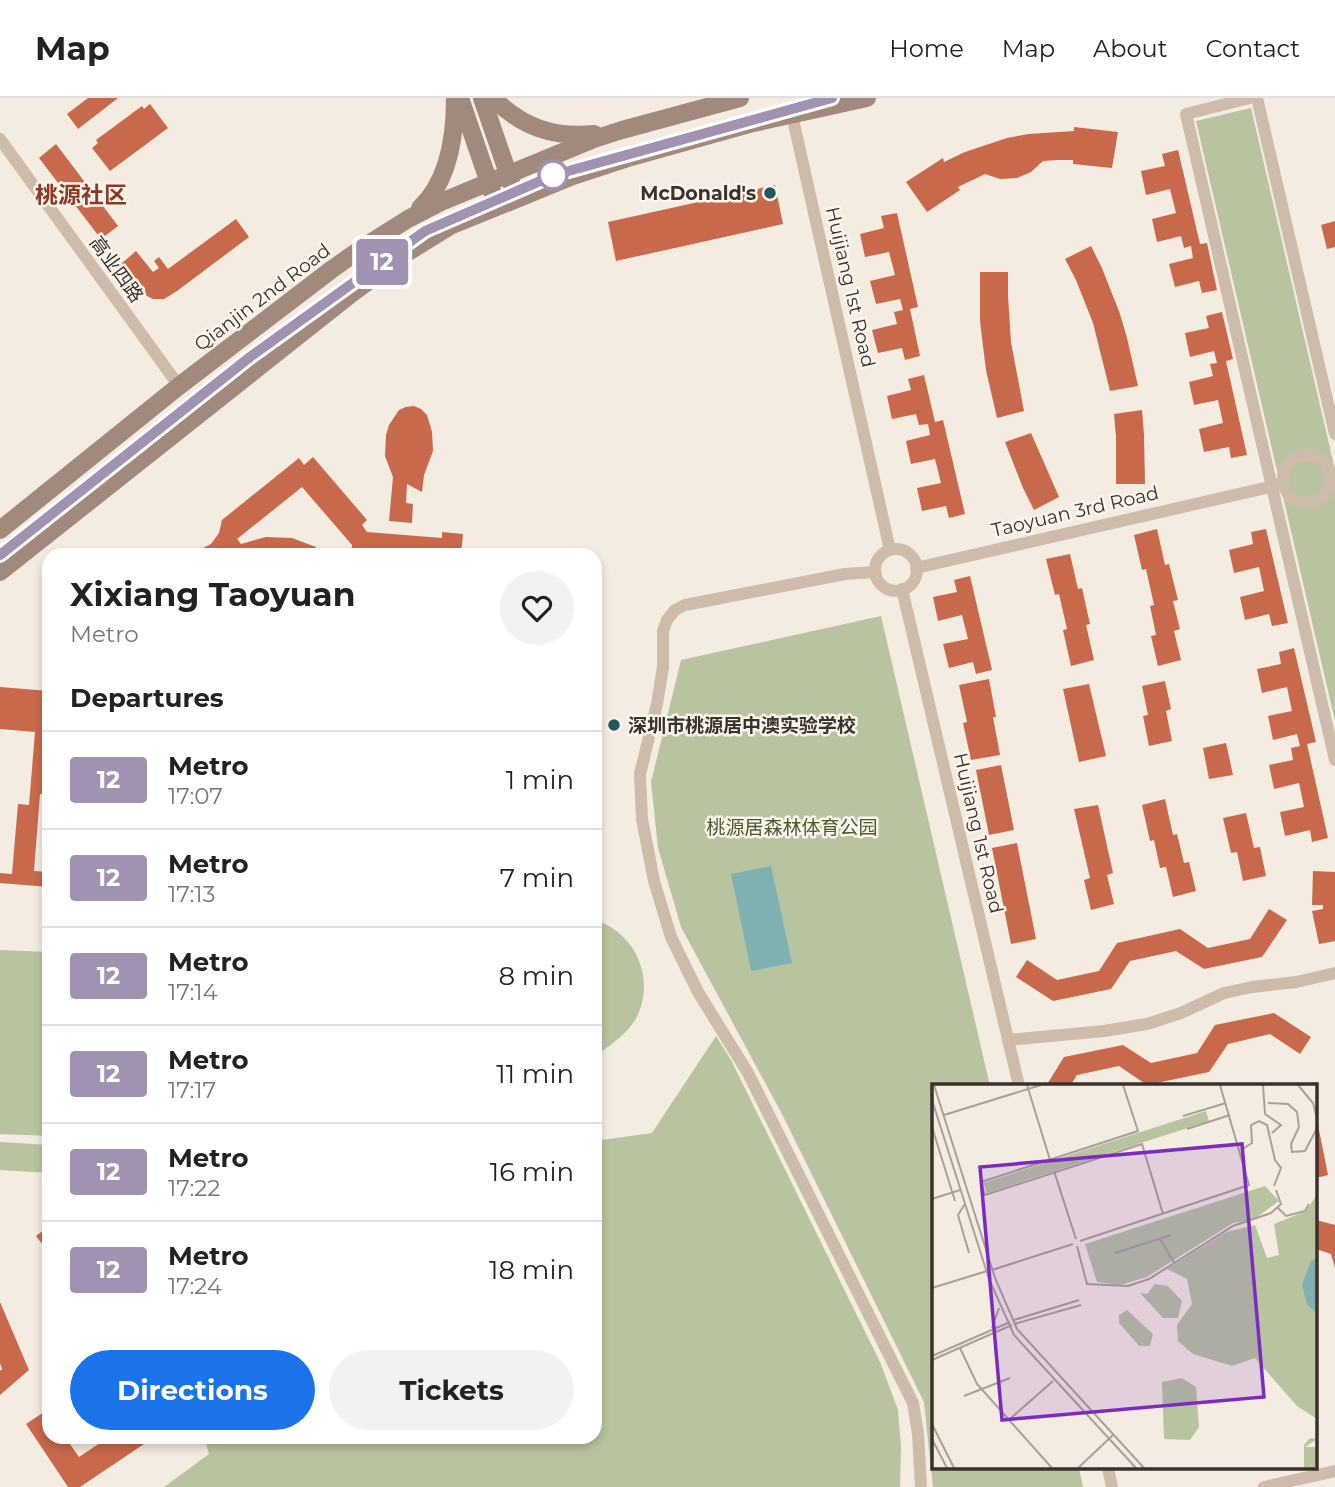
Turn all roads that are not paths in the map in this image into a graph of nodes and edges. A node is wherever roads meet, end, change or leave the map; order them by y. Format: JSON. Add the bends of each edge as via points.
{"nodes":[{"id":1,"x":458,"y":98,"type":"edge"},
{"id":2,"x":482,"y":98,"type":"edge"},
{"id":3,"x":493,"y":98,"type":"edge"},
{"id":4,"x":740,"y":98,"type":"edge"},
{"id":5,"x":867,"y":98,"type":"edge"},
{"id":6,"x":1250,"y":98,"type":"edge"},
{"id":7,"x":1258,"y":98,"type":"edge"},
{"id":8,"x":1222,"y":101,"type":"edge"},
{"id":9,"x":792,"y":115,"type":"junction"},
{"id":10,"x":622,"y":130,"type":"junction"},
{"id":11,"x":0,"y":139,"type":"edge"},
{"id":12,"x":508,"y":174,"type":"junction"},
{"id":13,"x":489,"y":182,"type":"junction"},
{"id":14,"x":516,"y":199,"type":"junction"},
{"id":15,"x":497,"y":206,"type":"junction"},
{"id":16,"x":408,"y":219,"type":"junction"},
{"id":17,"x":179,"y":387,"type":"junction"},
{"id":18,"x":1335,"y":435,"type":"edge"},
{"id":19,"x":1333,"y":473,"type":"edge"},
{"id":20,"x":1278,"y":485,"type":"junction"},
{"id":21,"x":0,"y":530,"type":"edge"},
{"id":22,"x":890,"y":550,"type":"junction"},
{"id":23,"x":916,"y":568,"type":"junction"},
{"id":24,"x":0,"y":572,"type":"edge"},
{"id":25,"x":875,"y":572,"type":"junction"},
{"id":26,"x":902,"y":589,"type":"junction"},
{"id":27,"x":1335,"y":760,"type":"edge"},
{"id":28,"x":1335,"y":973,"type":"edge"},
{"id":29,"x":1008,"y":1040,"type":"junction"},
{"id":30,"x":1019,"y":1084,"type":"edge"},
{"id":31,"x":1335,"y":1471,"type":"edge"},
{"id":32,"x":921,"y":1487,"type":"edge"},
{"id":33,"x":1264,"y":1487,"type":"edge"}],
"edges":[{"from":1,"to":13,"type":"main road"},
{"from":1,"to":16,"type":"main road","via":[[452,141],[439,183]]},
{"from":2,"to":12,"type":"main road"},
{"from":3,"to":10,"type":"main road","via":[[523,122],[564,135]]},
{"from":4,"to":10,"type":"main road","name":"Qianjin 2nd Road"},
{"from":5,"to":9,"type":"main road"},
{"from":6,"to":8,"type":"street"},
{"from":7,"to":18,"type":"street"},
{"from":8,"to":20,"type":"street","via":[[1186,114]]},
{"from":9,"to":14,"type":"main road","via":[[631,157]]},
{"from":9,"to":22,"type":"street","name":"Huijiang 1st Road"},
{"from":10,"to":12,"type":"main road","name":"Qianjin 2nd Road"},
{"from":11,"to":17,"type":"street","name":"高业四路"},
{"from":12,"to":13,"type":"main road","name":"Qianjin 2nd Road"},
{"from":12,"to":14,"type":"main road"},
{"from":13,"to":15,"type":"main road"},
{"from":13,"to":16,"type":"main road","name":"Qianjin 2nd Road"},
{"from":14,"to":15,"type":"main road"},
{"from":15,"to":24,"type":"main road","via":[[450,226],[381,271]]},
{"from":16,"to":17,"type":"main road","name":"Qianjin 2nd Road","via":[[331,270]]},
{"from":17,"to":21,"type":"main road","name":"Qianjin 2nd Road"},
{"from":19,"to":20,"type":"street","via":[[1320,458],[1305,454],[1291,461]]},
{"from":19,"to":20,"type":"street","via":[[1327,493],[1314,503],[1298,502]]},
{"from":20,"to":23,"type":"street","name":"Taoyuan 3rd Road"},
{"from":20,"to":27,"type":"street"},
{"from":22,"to":23,"type":"street","via":[[908,553]]},
{"from":22,"to":25,"type":"street","via":[[880,556]]},
{"from":23,"to":26,"type":"street","via":[[913,582]]},
{"from":25,"to":26,"type":"street","via":[[884,587]]},
{"from":25,"to":32,"type":"street","via":[[845,574],[675,610],[663,631],[663,667],[640,774],[642,819],[671,937],[698,992],[748,1073],[913,1403]]},
{"from":26,"to":29,"type":"street","name":"Huijiang 1st Road"},
{"from":28,"to":29,"type":"street","via":[[1224,993],[1147,1024]]},
{"from":29,"to":30,"type":"street","name":"Huijiang 1st Road"},
{"from":31,"to":33,"type":"street"}]}
